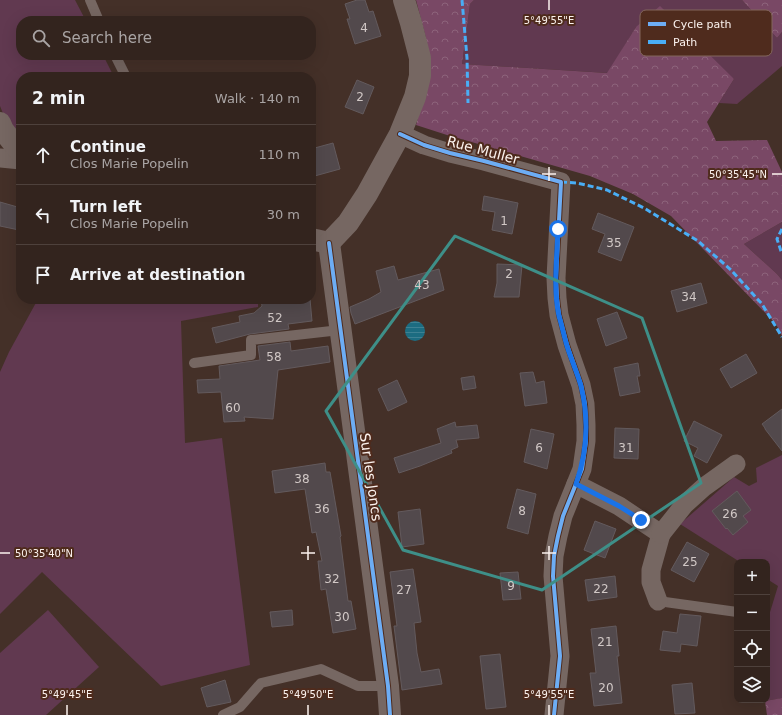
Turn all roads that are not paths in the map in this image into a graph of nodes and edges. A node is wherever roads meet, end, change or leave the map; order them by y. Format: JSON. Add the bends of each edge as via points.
{"nodes":[{"id":1,"x":90,"y":0,"type":"edge"},
{"id":2,"x":404,"y":0,"type":"edge"},
{"id":3,"x":97,"y":16,"type":"edge"},
{"id":4,"x":118,"y":60,"type":"edge"},
{"id":5,"x":124,"y":72,"type":"edge"},
{"id":6,"x":0,"y":123,"type":"edge"},
{"id":7,"x":400,"y":134,"type":"junction"},
{"id":8,"x":16,"y":147,"type":"edge"},
{"id":9,"x":0,"y":158,"type":"edge"},
{"id":10,"x":16,"y":160,"type":"edge"},
{"id":11,"x":320,"y":241,"type":"edge"},
{"id":12,"x":340,"y":330,"type":"junction"},
{"id":13,"x":194,"y":362,"type":"dead end"},
{"id":14,"x":736,"y":464,"type":"dead end"},
{"id":15,"x":576,"y":484,"type":"junction"},
{"id":16,"x":661,"y":534,"type":"junction"},
{"id":17,"x":658,"y":601,"type":"joint"},
{"id":18,"x":734,"y":612,"type":"edge"},
{"id":19,"x":388,"y":686,"type":"junction"},
{"id":20,"x":223,"y":715,"type":"edge"},
{"id":21,"x":390,"y":715,"type":"edge"},
{"id":22,"x":554,"y":715,"type":"edge"}],
"edges":[{"from":1,"to":3,"type":"lane"},
{"from":2,"to":7,"type":"street","via":[[420,58],[420,76],[415,97]]},
{"from":4,"to":5,"type":"lane"},
{"from":6,"to":8,"type":"street"},
{"from":7,"to":11,"type":"street","via":[[348,223]]},
{"from":7,"to":15,"type":"street","name":"Rue Muller","via":[[450,153],[561,182],[557,298],[559,315],[585,404],[586,441],[582,469]]},
{"from":9,"to":10,"type":"street"},
{"from":11,"to":12,"type":"street","name":"Sur les Joncs"},
{"from":12,"to":13,"type":"lane","via":[[251,340],[251,355]]},
{"from":12,"to":19,"type":"street","name":"Sur les Joncs"},
{"from":14,"to":16,"type":"street","via":[[704,487]]},
{"from":15,"to":16,"type":"street","via":[[619,506]]},
{"from":15,"to":22,"type":"street","via":[[563,516],[554,556],[553,576],[560,656]]},
{"from":16,"to":17,"type":"street","via":[[651,570],[651,582]]},
{"from":17,"to":18,"type":"lane"},
{"from":19,"to":20,"type":"lane","via":[[358,686],[321,669],[261,683],[240,707]]},
{"from":19,"to":21,"type":"street","name":"Sur les Joncs"}]}
